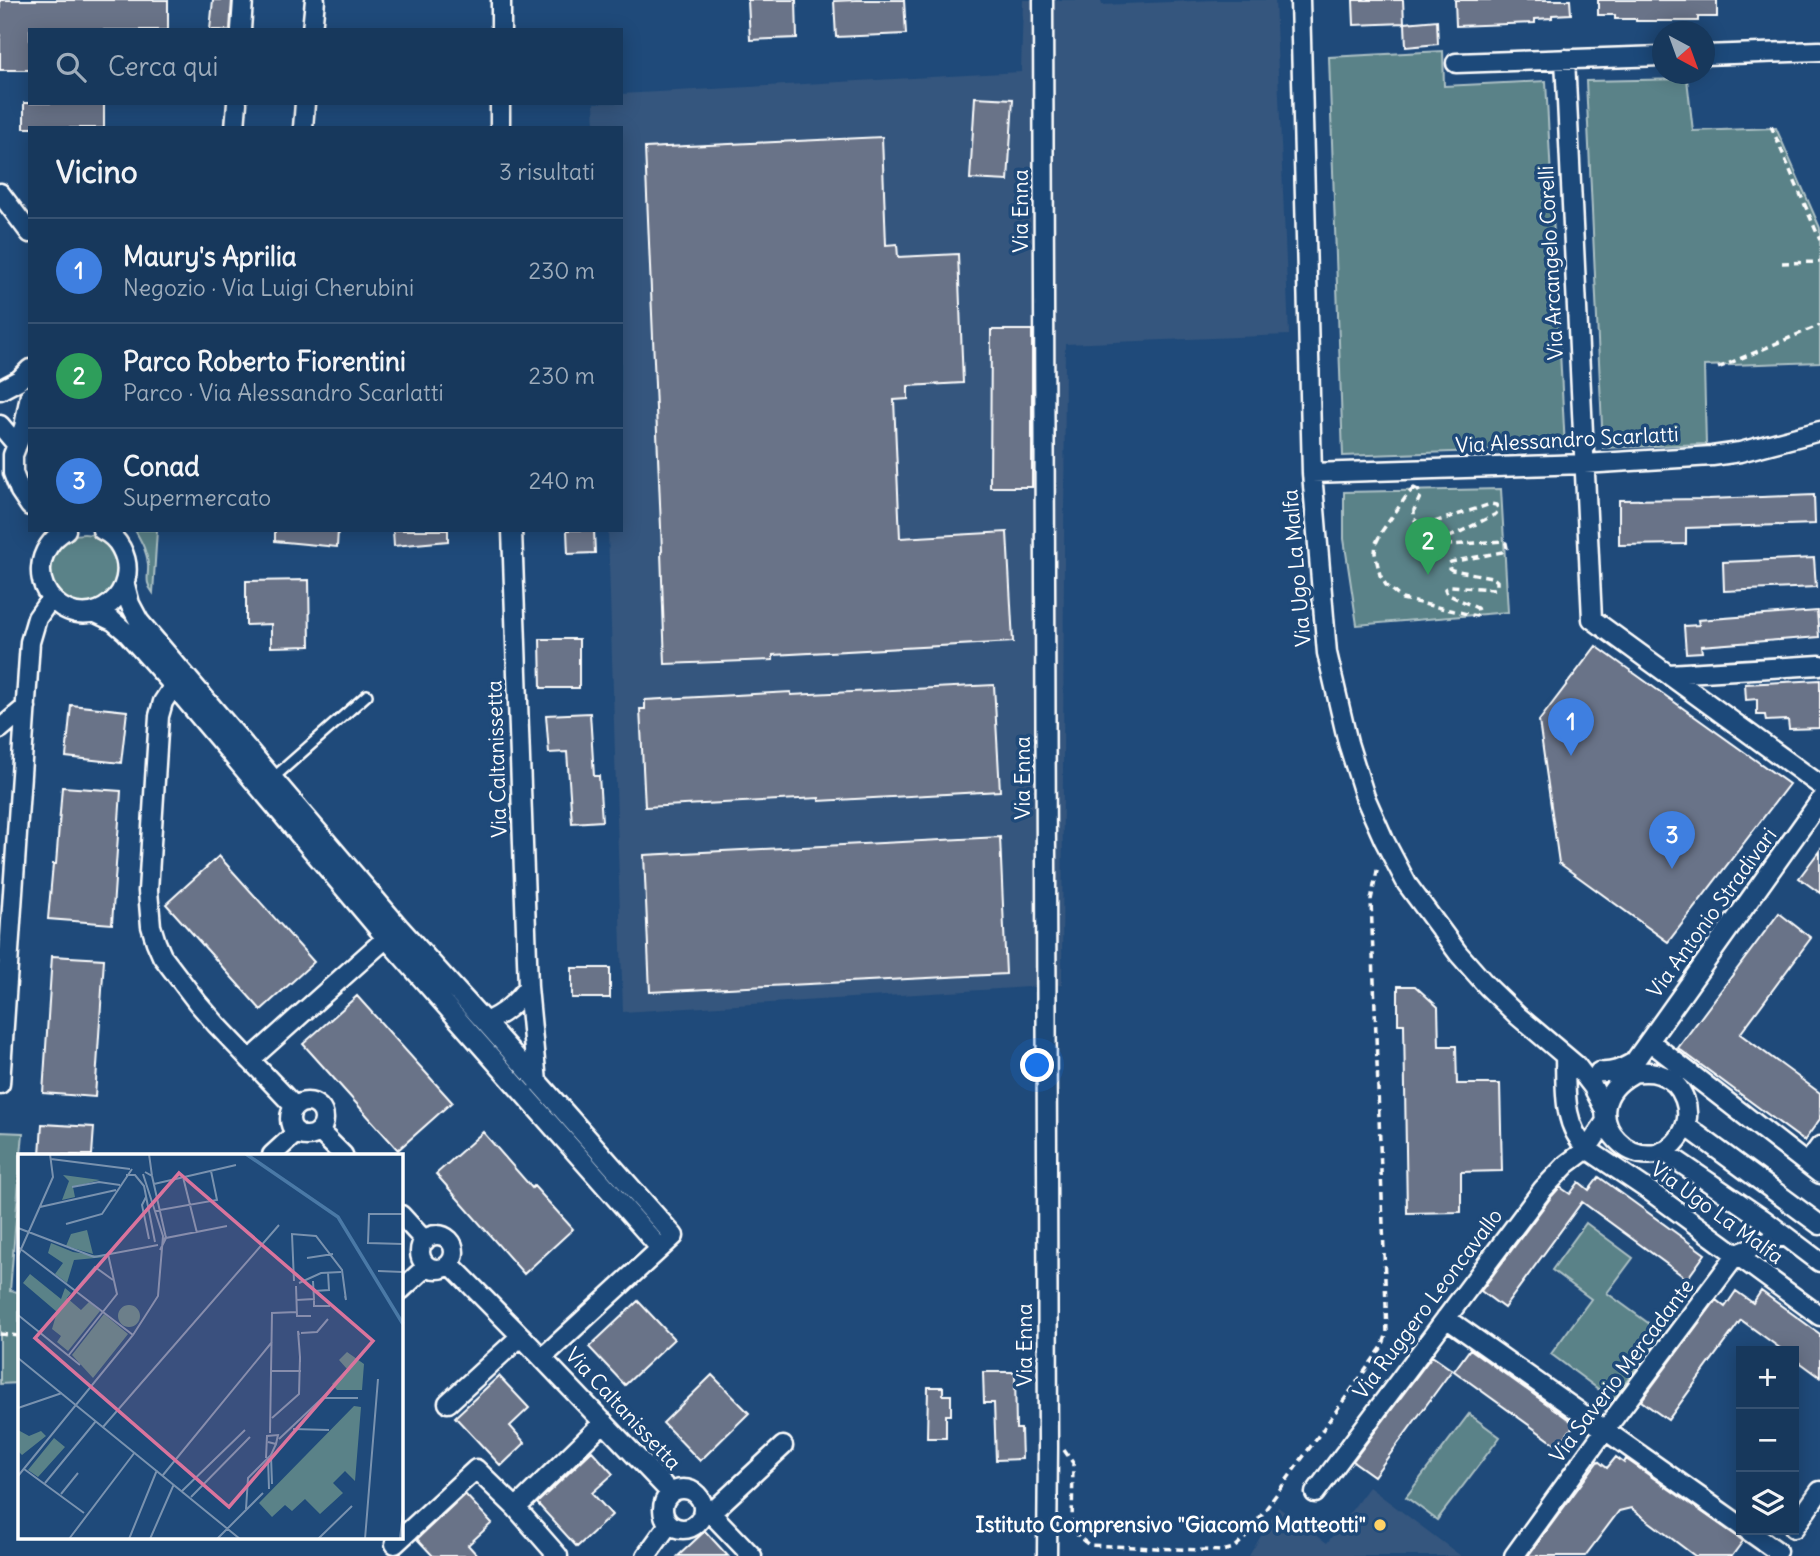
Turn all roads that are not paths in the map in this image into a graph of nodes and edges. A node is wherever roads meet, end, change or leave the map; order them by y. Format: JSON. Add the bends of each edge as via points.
{"nodes":[{"id":1,"x":243,"y":0,"type":"edge"},
{"id":2,"x":314,"y":0,"type":"edge"},
{"id":3,"x":501,"y":0,"type":"edge"},
{"id":4,"x":1044,"y":0,"type":"edge"},
{"id":5,"x":1300,"y":0,"type":"edge"},
{"id":6,"x":241,"y":28,"type":"edge"},
{"id":7,"x":312,"y":28,"type":"edge"},
{"id":8,"x":501,"y":28,"type":"edge"},
{"id":9,"x":1820,"y":51,"type":"edge"},
{"id":10,"x":1715,"y":55,"type":"edge"},
{"id":11,"x":1652,"y":56,"type":"edge"},
{"id":12,"x":1565,"y":59,"type":"junction"},
{"id":13,"x":1456,"y":63,"type":"dead end"},
{"id":14,"x":237,"y":105,"type":"edge"},
{"id":15,"x":305,"y":105,"type":"edge"},
{"id":16,"x":500,"y":105,"type":"edge"},
{"id":17,"x":235,"y":126,"type":"edge"},
{"id":18,"x":303,"y":126,"type":"edge"},
{"id":19,"x":500,"y":126,"type":"edge"},
{"id":20,"x":0,"y":192,"type":"edge"},
{"id":21,"x":28,"y":230,"type":"edge"},
{"id":22,"x":28,"y":371,"type":"edge"},
{"id":23,"x":0,"y":390,"type":"edge"},
{"id":24,"x":28,"y":406,"type":"edge"},
{"id":25,"x":0,"y":425,"type":"edge"},
{"id":26,"x":1820,"y":431,"type":"edge"},
{"id":27,"x":24,"y":447,"type":"edge"},
{"id":28,"x":0,"y":458,"type":"edge"},
{"id":29,"x":1584,"y":464,"type":"junction"},
{"id":30,"x":13,"y":472,"type":"junction"},
{"id":31,"x":1312,"y":473,"type":"junction"},
{"id":32,"x":28,"y":503,"type":"edge"},
{"id":33,"x":38,"y":532,"type":"edge"},
{"id":34,"x":63,"y":532,"type":"edge"},
{"id":35,"x":105,"y":532,"type":"edge"},
{"id":36,"x":512,"y":532,"type":"edge"},
{"id":37,"x":43,"y":555,"type":"junction"},
{"id":38,"x":125,"y":584,"type":"junction"},
{"id":39,"x":51,"y":598,"type":"junction"},
{"id":40,"x":94,"y":612,"type":"junction"},
{"id":41,"x":1820,"y":665,"type":"edge"},
{"id":42,"x":1668,"y":674,"type":"junction"},
{"id":43,"x":178,"y":679,"type":"junction"},
{"id":44,"x":367,"y":695,"type":"dead end"},
{"id":45,"x":26,"y":707,"type":"junction"},
{"id":46,"x":0,"y":729,"type":"edge"},
{"id":47,"x":267,"y":784,"type":"junction"},
{"id":48,"x":1820,"y":785,"type":"edge"},
{"id":49,"x":1820,"y":801,"type":"edge"},
{"id":50,"x":393,"y":932,"type":"junction"},
{"id":51,"x":528,"y":987,"type":"junction"},
{"id":52,"x":2,"y":1020,"type":"edge"},
{"id":53,"x":485,"y":1022,"type":"junction"},
{"id":54,"x":1646,"y":1046,"type":"junction"},
{"id":55,"x":250,"y":1060,"type":"junction"},
{"id":56,"x":1571,"y":1061,"type":"junction"},
{"id":57,"x":1599,"y":1072,"type":"junction"},
{"id":58,"x":1639,"y":1073,"type":"junction"},
{"id":59,"x":537,"y":1082,"type":"junction"},
{"id":60,"x":0,"y":1084,"type":"edge"},
{"id":61,"x":295,"y":1107,"type":"junction"},
{"id":62,"x":1606,"y":1115,"type":"junction"},
{"id":63,"x":1686,"y":1126,"type":"junction"},
{"id":64,"x":319,"y":1130,"type":"junction"},
{"id":65,"x":297,"y":1132,"type":"junction"},
{"id":66,"x":1820,"y":1146,"type":"edge"},
{"id":67,"x":1587,"y":1149,"type":"junction"},
{"id":68,"x":1663,"y":1150,"type":"junction"},
{"id":69,"x":273,"y":1154,"type":"edge"},
{"id":70,"x":342,"y":1154,"type":"edge"},
{"id":71,"x":1814,"y":1169,"type":"edge"},
{"id":72,"x":402,"y":1216,"type":"edge"},
{"id":73,"x":1820,"y":1224,"type":"edge"},
{"id":74,"x":1784,"y":1235,"type":"junction"},
{"id":75,"x":425,"y":1241,"type":"junction"},
{"id":76,"x":667,"y":1242,"type":"junction"},
{"id":77,"x":1737,"y":1254,"type":"junction"},
{"id":78,"x":1820,"y":1262,"type":"edge"},
{"id":79,"x":450,"y":1264,"type":"junction"},
{"id":80,"x":427,"y":1266,"type":"junction"},
{"id":81,"x":402,"y":1289,"type":"edge"},
{"id":82,"x":1820,"y":1316,"type":"edge"},
{"id":83,"x":1446,"y":1318,"type":"junction"},
{"id":84,"x":521,"y":1336,"type":"junction"},
{"id":85,"x":543,"y":1357,"type":"junction"},
{"id":86,"x":448,"y":1403,"type":"dead end"},
{"id":87,"x":604,"y":1422,"type":"junction"},
{"id":88,"x":1605,"y":1430,"type":"junction"},
{"id":89,"x":783,"y":1446,"type":"dead end"},
{"id":90,"x":1820,"y":1491,"type":"edge"},
{"id":91,"x":670,"y":1492,"type":"junction"},
{"id":92,"x":1315,"y":1493,"type":"dead end"},
{"id":93,"x":516,"y":1507,"type":"junction"},
{"id":94,"x":707,"y":1509,"type":"junction"},
{"id":95,"x":1799,"y":1521,"type":"edge"},
{"id":96,"x":1736,"y":1522,"type":"edge"},
{"id":97,"x":668,"y":1524,"type":"junction"},
{"id":98,"x":1753,"y":1535,"type":"edge"},
{"id":99,"x":1788,"y":1535,"type":"edge"},
{"id":100,"x":401,"y":1538,"type":"edge"},
{"id":101,"x":402,"y":1538,"type":"edge"},
{"id":102,"x":395,"y":1544,"type":"dead end"},
{"id":103,"x":550,"y":1553,"type":"edge"},
{"id":104,"x":1775,"y":1553,"type":"edge"},
{"id":105,"x":646,"y":1556,"type":"edge"},
{"id":106,"x":752,"y":1556,"type":"edge"},
{"id":107,"x":1046,"y":1556,"type":"edge"},
{"id":108,"x":1514,"y":1556,"type":"edge"}],
"edges":[{"from":1,"to":6,"type":"street"},
{"from":2,"to":7,"type":"street"},
{"from":3,"to":8,"type":"street"},
{"from":4,"to":107,"type":"street","name":"Via Enna"},
{"from":5,"to":31,"type":"street","name":"Via Ugo La Malfa"},
{"from":9,"to":10,"type":"street"},
{"from":11,"to":12,"type":"street"},
{"from":12,"to":13,"type":"street"},
{"from":12,"to":29,"type":"street","name":"Via Arcangelo Corelli"},
{"from":14,"to":17,"type":"street"},
{"from":15,"to":18,"type":"street"},
{"from":16,"to":19,"type":"street"},
{"from":20,"to":21,"type":"street"},
{"from":22,"to":23,"type":"street"},
{"from":24,"to":27,"type":"street"},
{"from":25,"to":27,"type":"street"},
{"from":26,"to":29,"type":"street","name":"Via Alessandro Scarlatti","via":[[1726,454]]},
{"from":27,"to":30,"type":"street","via":[[13,455]]},
{"from":28,"to":30,"type":"street"},
{"from":29,"to":31,"type":"street","name":"Via Alessandro Scarlatti"},
{"from":29,"to":42,"type":"street","name":"Via Arcangelo Corelli","via":[[1592,619]]},
{"from":30,"to":32,"type":"street"},
{"from":31,"to":56,"type":"street","name":"Via Ugo La Malfa","via":[[1326,653],[1365,797],[1407,884],[1458,953],[1518,1016]]},
{"from":33,"to":37,"type":"street"},
{"from":34,"to":37,"type":"street"},
{"from":35,"to":38,"type":"street","via":[[119,543],[125,556]]},
{"from":36,"to":51,"type":"street","name":"Via Caltanissetta"},
{"from":37,"to":39,"type":"street","via":[[40,570]]},
{"from":38,"to":40,"type":"street","via":[[119,596]]},
{"from":38,"to":43,"type":"street","via":[[139,621]]},
{"from":39,"to":40,"type":"street","via":[[70,611]]},
{"from":39,"to":45,"type":"street","via":[[32,634]]},
{"from":40,"to":43,"type":"street","via":[[120,626]]},
{"from":41,"to":42,"type":"street"},
{"from":42,"to":48,"type":"street"},
{"from":43,"to":47,"type":"street"},
{"from":43,"to":55,"type":"street","via":[[159,716],[148,891],[151,926],[162,956],[178,979]]},
{"from":44,"to":47,"type":"lane"},
{"from":45,"to":46,"type":"street"},
{"from":45,"to":52,"type":"street"},
{"from":47,"to":50,"type":"street"},
{"from":49,"to":54,"type":"street","name":"Via Antonio Stradivari"},
{"from":50,"to":53,"type":"street"},
{"from":50,"to":55,"type":"street"},
{"from":50,"to":76,"type":"street"},
{"from":51,"to":53,"type":"street","via":[[508,1009]]},
{"from":51,"to":59,"type":"street","name":"Via Caltanissetta"},
{"from":52,"to":60,"type":"street"},
{"from":53,"to":59,"type":"street"},
{"from":54,"to":57,"type":"street","name":"Via Antonio Stradivari","via":[[1626,1067]]},
{"from":54,"to":58,"type":"street"},
{"from":54,"to":71,"type":"street"},
{"from":55,"to":61,"type":"street"},
{"from":56,"to":57,"type":"street","name":"Via Ugo La Malfa"},
{"from":56,"to":62,"type":"street","name":"Via Ugo La Malfa","via":[[1593,1087]]},
{"from":56,"to":67,"type":"street","name":"Via Ugo La Malfa","via":[[1566,1098],[1569,1121]]},
{"from":57,"to":58,"type":"street","name":"Via Ugo La Malfa"},
{"from":58,"to":62,"type":"street","via":[[1613,1088]]},
{"from":58,"to":63,"type":"street","name":"Via Ugo La Malfa","via":[[1658,1073],[1679,1088],[1686,1100]]},
{"from":59,"to":76,"type":"street"},
{"from":61,"to":64,"type":"street","via":[[304,1102],[319,1107],[324,1122]]},
{"from":61,"to":65,"type":"street","via":[[290,1117]]},
{"from":62,"to":67,"type":"street"},
{"from":62,"to":68,"type":"street","name":"Via Ugo La Malfa","via":[[1610,1133],[1628,1150],[1652,1154]]},
{"from":63,"to":68,"type":"street","name":"Via Ugo La Malfa"},
{"from":63,"to":73,"type":"street"},
{"from":64,"to":65,"type":"street","via":[[306,1136]]},
{"from":64,"to":70,"type":"street"},
{"from":65,"to":69,"type":"street"},
{"from":66,"to":71,"type":"street"},
{"from":67,"to":77,"type":"street","name":"Via Ugo La Malfa"},
{"from":67,"to":83,"type":"street","name":"Via Ruggero Leoncavallo","via":[[1546,1185]]},
{"from":68,"to":74,"type":"street","name":"Via Ugo La Malfa"},
{"from":72,"to":75,"type":"street"},
{"from":74,"to":77,"type":"street"},
{"from":74,"to":78,"type":"street","name":"Via Ugo La Malfa"},
{"from":75,"to":79,"type":"street","name":"Via Caltanissetta","via":[[435,1236],[449,1240],[454,1250]]},
{"from":75,"to":80,"type":"street","via":[[421,1256]]},
{"from":76,"to":85,"type":"street","name":"Via Caltanissetta"},
{"from":77,"to":82,"type":"street","name":"Via Ugo La Malfa"},
{"from":77,"to":88,"type":"street","name":"Via Saverio Mercadante"},
{"from":79,"to":80,"type":"street","via":[[436,1269]]},
{"from":79,"to":84,"type":"street","name":"Via Caltanissetta"},
{"from":80,"to":81,"type":"street"},
{"from":83,"to":88,"type":"street"},
{"from":83,"to":92,"type":"street","name":"Via Ruggero Leoncavallo"},
{"from":84,"to":85,"type":"street","name":"Via Caltanissetta"},
{"from":84,"to":86,"type":"street"},
{"from":85,"to":87,"type":"street","name":"Via Caltanissetta"},
{"from":87,"to":91,"type":"street","name":"Via Caltanissetta"},
{"from":87,"to":93,"type":"street"},
{"from":88,"to":96,"type":"street"},
{"from":88,"to":108,"type":"street","name":"Via Saverio Mercadante"},
{"from":89,"to":94,"type":"street"},
{"from":90,"to":95,"type":"street"},
{"from":91,"to":94,"type":"street","via":[[691,1489]]},
{"from":91,"to":97,"type":"street","via":[[663,1504]]},
{"from":93,"to":101,"type":"street","via":[[476,1469]]},
{"from":93,"to":103,"type":"street"},
{"from":94,"to":97,"type":"street","via":[[689,1528]]},
{"from":94,"to":106,"type":"street"},
{"from":97,"to":105,"type":"street"},
{"from":98,"to":104,"type":"street"},
{"from":99,"to":104,"type":"street"},
{"from":100,"to":102,"type":"street"}]}
